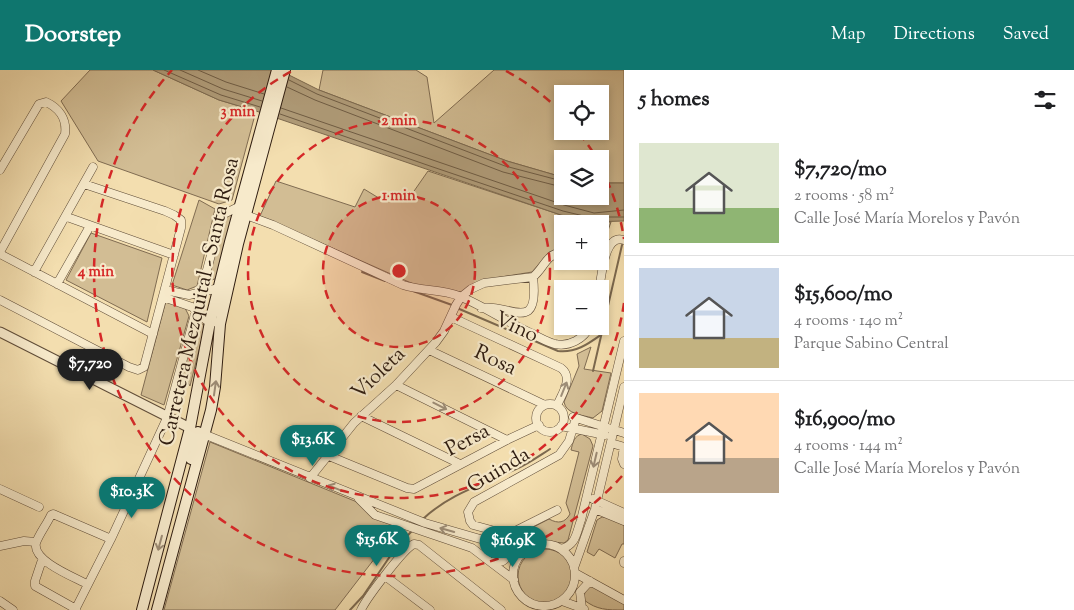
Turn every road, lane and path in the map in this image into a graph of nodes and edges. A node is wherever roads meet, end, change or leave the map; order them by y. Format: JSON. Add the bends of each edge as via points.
{"nodes":[{"id":1,"x":280,"y":74,"type":"edge"},
{"id":2,"x":93,"y":167,"type":"dead end"},
{"id":3,"x":0,"y":170,"type":"edge"},
{"id":4,"x":84,"y":184,"type":"junction"},
{"id":5,"x":243,"y":211,"type":"junction"},
{"id":6,"x":67,"y":217,"type":"junction"},
{"id":7,"x":90,"y":226,"type":"junction"},
{"id":8,"x":624,"y":240,"type":"edge"},
{"id":9,"x":609,"y":246,"type":"edge"},
{"id":10,"x":0,"y":253,"type":"edge"},
{"id":11,"x":554,"y":254,"type":"edge"},
{"id":12,"x":174,"y":255,"type":"junction"},
{"id":13,"x":34,"y":272,"type":"junction"},
{"id":14,"x":533,"y":277,"type":"junction"},
{"id":15,"x":58,"y":284,"type":"junction"},
{"id":16,"x":224,"y":288,"type":"junction"},
{"id":17,"x":202,"y":292,"type":"junction"},
{"id":18,"x":164,"y":293,"type":"junction"},
{"id":19,"x":461,"y":297,"type":"junction"},
{"id":20,"x":0,"y":300,"type":"edge"},
{"id":21,"x":481,"y":308,"type":"junction"},
{"id":22,"x":197,"y":310,"type":"junction"},
{"id":23,"x":454,"y":311,"type":"junction"},
{"id":24,"x":210,"y":322,"type":"junction"},
{"id":25,"x":0,"y":332,"type":"edge"},
{"id":26,"x":153,"y":334,"type":"junction"},
{"id":27,"x":585,"y":335,"type":"edge"},
{"id":28,"x":624,"y":341,"type":"edge"},
{"id":29,"x":429,"y":350,"type":"junction"},
{"id":30,"x":622,"y":362,"type":"edge"},
{"id":31,"x":396,"y":384,"type":"junction"},
{"id":32,"x":624,"y":388,"type":"edge"},
{"id":33,"x":545,"y":405,"type":"junction"},
{"id":34,"x":557,"y":406,"type":"junction"},
{"id":35,"x":564,"y":415,"type":"junction"},
{"id":36,"x":361,"y":416,"type":"junction"},
{"id":37,"x":167,"y":418,"type":"junction"},
{"id":38,"x":576,"y":418,"type":"junction"},
{"id":39,"x":539,"y":426,"type":"junction"},
{"id":40,"x":562,"y":426,"type":"junction"},
{"id":41,"x":604,"y":426,"type":"junction"},
{"id":42,"x":574,"y":428,"type":"junction"},
{"id":43,"x":198,"y":431,"type":"junction"},
{"id":44,"x":624,"y":433,"type":"edge"},
{"id":45,"x":601,"y":434,"type":"junction"},
{"id":46,"x":612,"y":436,"type":"junction"},
{"id":47,"x":507,"y":440,"type":"junction"},
{"id":48,"x":329,"y":456,"type":"junction"},
{"id":49,"x":623,"y":463,"type":"edge"},
{"id":50,"x":460,"y":464,"type":"junction"},
{"id":51,"x":310,"y":478,"type":"junction"},
{"id":52,"x":0,"y":489,"type":"edge"},
{"id":53,"x":355,"y":496,"type":"junction"},
{"id":54,"x":587,"y":498,"type":"junction"},
{"id":55,"x":597,"y":500,"type":"junction"},
{"id":56,"x":39,"y":507,"type":"dead end"},
{"id":57,"x":595,"y":509,"type":"junction"},
{"id":58,"x":557,"y":510,"type":"dead end"},
{"id":59,"x":624,"y":514,"type":"edge"},
{"id":60,"x":624,"y":522,"type":"edge"},
{"id":61,"x":423,"y":527,"type":"junction"},
{"id":62,"x":111,"y":539,"type":"junction"},
{"id":63,"x":36,"y":542,"type":"junction"},
{"id":64,"x":0,"y":546,"type":"edge"},
{"id":65,"x":508,"y":548,"type":"junction"},
{"id":66,"x":528,"y":549,"type":"junction"},
{"id":67,"x":561,"y":549,"type":"junction"},
{"id":68,"x":42,"y":560,"type":"junction"},
{"id":69,"x":492,"y":562,"type":"junction"},
{"id":70,"x":575,"y":570,"type":"junction"},
{"id":71,"x":385,"y":576,"type":"junction"},
{"id":72,"x":514,"y":580,"type":"junction"},
{"id":73,"x":590,"y":581,"type":"junction"},
{"id":74,"x":87,"y":584,"type":"junction"},
{"id":75,"x":624,"y":600,"type":"edge"},
{"id":76,"x":0,"y":601,"type":"edge"},
{"id":77,"x":562,"y":601,"type":"junction"},
{"id":78,"x":539,"y":608,"type":"edge"},
{"id":79,"x":584,"y":609,"type":"edge"},
{"id":80,"x":13,"y":610,"type":"edge"},
{"id":81,"x":75,"y":610,"type":"edge"},
{"id":82,"x":142,"y":610,"type":"edge"},
{"id":83,"x":157,"y":610,"type":"edge"},
{"id":84,"x":361,"y":610,"type":"edge"},
{"id":85,"x":430,"y":610,"type":"edge"},
{"id":86,"x":501,"y":610,"type":"edge"},
{"id":87,"x":558,"y":610,"type":"edge"}],
"edges":[{"from":1,"to":5,"type":"main road","name":"Carretera Mezquital - Santa Rosa"},
{"from":2,"to":4,"type":"street"},
{"from":3,"to":10,"type":"street","via":[[38,106],[42,102],[57,109],[66,134]]},
{"from":4,"to":6,"type":"street"},
{"from":4,"to":12,"type":"street","via":[[165,211],[181,220]]},
{"from":5,"to":16,"type":"main road","name":"Carretera Mezquital - Santa Rosa"},
{"from":5,"to":17,"type":"street","via":[[224,214],[221,218]]},
{"from":5,"to":19,"type":"street","via":[[403,285]]},
{"from":6,"to":7,"type":"street"},
{"from":6,"to":13,"type":"street"},
{"from":7,"to":12,"type":"street"},
{"from":7,"to":15,"type":"street"},
{"from":8,"to":9,"type":"street","via":[[617,239]]},
{"from":10,"to":13,"type":"street"},
{"from":11,"to":14,"type":"street"},
{"from":12,"to":18,"type":"street"},
{"from":13,"to":15,"type":"street"},
{"from":14,"to":19,"type":"street","via":[[484,283]]},
{"from":14,"to":21,"type":"street","via":[[534,296],[527,312],[521,314],[494,307]]},
{"from":15,"to":26,"type":"street"},
{"from":16,"to":17,"type":"street"},
{"from":16,"to":24,"type":"main road","name":"Carretera Mezquital - Santa Rosa"},
{"from":43,"to":16,"type":"main road","name":"Carretera Mezquital - Santa Rosa","one_way":true,"via":[[215,387]]},
{"from":17,"to":18,"type":"street","via":[[189,296]]},
{"from":17,"to":22,"type":"street"},
{"from":18,"to":22,"type":"street"},
{"from":18,"to":26,"type":"street"},
{"from":19,"to":21,"type":"street"},
{"from":19,"to":23,"type":"street","name":"Violeta"},
{"from":20,"to":26,"type":"street","via":[[138,370],[144,366]]},
{"from":21,"to":27,"type":"street","via":[[555,344],[572,343]]},
{"from":22,"to":24,"type":"street"},
{"from":22,"to":37,"type":"street"},
{"from":23,"to":29,"type":"street","name":"Violeta"},
{"from":34,"to":23,"type":"street","name":"Vino","one_way":true,"via":[[567,381],[566,372]]},
{"from":24,"to":43,"type":"main road","name":"Carretera Mezquital - Santa Rosa"},
{"from":25,"to":37,"type":"street"},
{"from":28,"to":30,"type":"street"},
{"from":29,"to":31,"type":"street","name":"Violeta"},
{"from":29,"to":33,"type":"street","name":"Rosa"},
{"from":30,"to":41,"type":"street"},
{"from":31,"to":36,"type":"street","name":"Violeta"},
{"from":31,"to":47,"type":"street","one_way":true},
{"from":32,"to":46,"type":"street"},
{"from":33,"to":34,"type":"street"},
{"from":33,"to":39,"type":"street","via":[[537,413]]},
{"from":34,"to":35,"type":"street"},
{"from":35,"to":38,"type":"street"},
{"from":35,"to":40,"type":"street"},
{"from":36,"to":48,"type":"street","name":"Violeta"},
{"from":36,"to":50,"type":"street"},
{"from":37,"to":43,"type":"street"},
{"from":37,"to":62,"type":"street"},
{"from":38,"to":41,"type":"street"},
{"from":38,"to":42,"type":"street"},
{"from":39,"to":40,"type":"street","via":[[548,431]]},
{"from":39,"to":47,"type":"street","name":"Persa"},
{"from":40,"to":42,"type":"street"},
{"from":41,"to":45,"type":"street"},
{"from":41,"to":46,"type":"street"},
{"from":42,"to":45,"type":"street"},
{"from":42,"to":58,"type":"street","name":"Guinda","via":[[559,455],[474,502],[468,512],[473,525],[506,534]]},
{"from":43,"to":51,"type":"street"},
{"from":43,"to":82,"type":"main road","name":"Carretera Mezquital - Santa Rosa","one_way":true},
{"from":43,"to":83,"type":"main road","name":"Carretera Mezquital - Santa Rosa","via":[[188,471],[186,500]]},
{"from":44,"to":46,"type":"street"},
{"from":45,"to":46,"type":"street"},
{"from":45,"to":54,"type":"street","one_way":true},
{"from":46,"to":49,"type":"street","via":[[624,447]]},
{"from":46,"to":55,"type":"street"},
{"from":47,"to":50,"type":"street","name":"Persa"},
{"from":48,"to":50,"type":"street","name":"Persa","via":[[414,489]]},
{"from":48,"to":51,"type":"street","name":"Violeta"},
{"from":53,"to":51,"type":"street","one_way":true},
{"from":52,"to":56,"type":"street"},
{"from":53,"to":61,"type":"street","via":[[412,519]]},
{"from":53,"to":61,"type":"street","via":[[375,514],[406,526]]},
{"from":54,"to":55,"type":"street"},
{"from":54,"to":67,"type":"street","via":[[575,538],[568,547]]},
{"from":55,"to":57,"type":"street"},
{"from":55,"to":59,"type":"street"},
{"from":57,"to":60,"type":"street"},
{"from":57,"to":70,"type":"street"},
{"from":65,"to":61,"type":"street","one_way":true},
{"from":61,"to":69,"type":"street","via":[[472,548]]},
{"from":62,"to":63,"type":"street","via":[[56,514],[51,515]]},
{"from":62,"to":74,"type":"street"},
{"from":63,"to":64,"type":"street"},
{"from":63,"to":68,"type":"street"},
{"from":65,"to":66,"type":"street"},
{"from":65,"to":69,"type":"street","via":[[505,560]]},
{"from":66,"to":67,"type":"street","via":[[544,545]]},
{"from":66,"to":72,"type":"street","via":[[515,564]]},
{"from":67,"to":70,"type":"street","via":[[571,559]]},
{"from":68,"to":74,"type":"street"},
{"from":68,"to":81,"type":"street","via":[[35,586]]},
{"from":69,"to":72,"type":"street"},
{"from":70,"to":73,"type":"street"},
{"from":70,"to":77,"type":"street","via":[[572,588]]},
{"from":71,"to":84,"type":"street"},
{"from":71,"to":85,"type":"street"},
{"from":71,"to":86,"type":"street","via":[[414,544]]},
{"from":72,"to":78,"type":"street","via":[[523,598]]},
{"from":73,"to":75,"type":"street"},
{"from":73,"to":79,"type":"street","via":[[580,592]]},
{"from":74,"to":81,"type":"street"},
{"from":76,"to":80,"type":"street"},
{"from":77,"to":78,"type":"street"},
{"from":77,"to":79,"type":"street"},
{"from":77,"to":87,"type":"street"}]}
